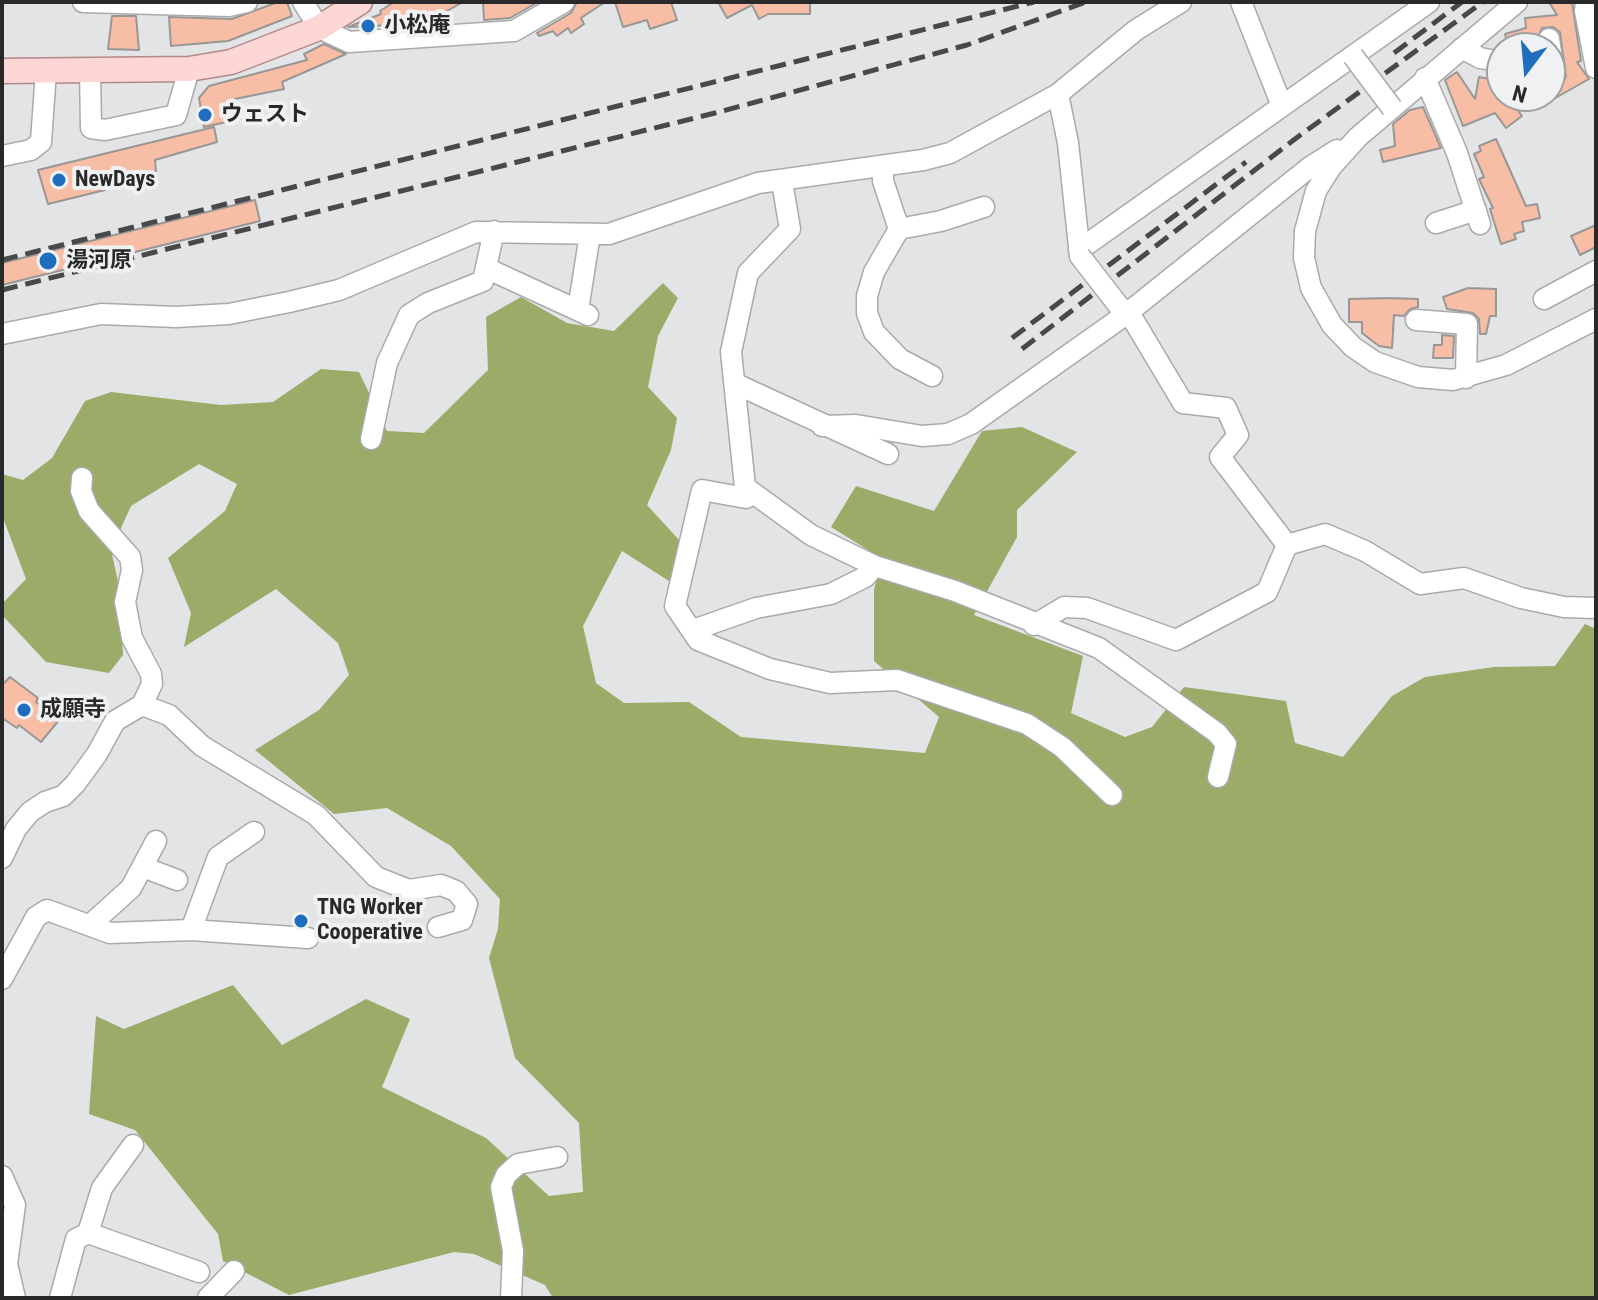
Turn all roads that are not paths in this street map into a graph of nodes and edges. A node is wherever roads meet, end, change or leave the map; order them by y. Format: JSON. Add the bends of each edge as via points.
{"nodes":[{"id":1,"x":83,"y":2,"type":"edge"},
{"id":2,"x":247,"y":2,"type":"edge"},
{"id":3,"x":303,"y":2,"type":"edge"},
{"id":4,"x":360,"y":2,"type":"edge"},
{"id":5,"x":564,"y":2,"type":"edge"},
{"id":6,"x":1181,"y":2,"type":"edge"},
{"id":7,"x":1241,"y":2,"type":"edge"},
{"id":8,"x":1429,"y":2,"type":"edge"},
{"id":9,"x":1517,"y":2,"type":"edge"},
{"id":10,"x":1586,"y":2,"type":"edge"},
{"id":11,"x":1409,"y":9,"type":"edge"},
{"id":12,"x":319,"y":28,"type":"junction"},
{"id":13,"x":1462,"y":48,"type":"junction"},
{"id":14,"x":1353,"y":56,"type":"junction"},
{"id":15,"x":1486,"y":59,"type":"edge"},
{"id":16,"x":1596,"y":68,"type":"edge"},
{"id":17,"x":189,"y":69,"type":"junction"},
{"id":18,"x":2,"y":71,"type":"edge"},
{"id":19,"x":46,"y":71,"type":"junction"},
{"id":20,"x":90,"y":71,"type":"junction"},
{"id":21,"x":1425,"y":78,"type":"junction"},
{"id":22,"x":1058,"y":94,"type":"junction"},
{"id":23,"x":1282,"y":106,"type":"junction"},
{"id":24,"x":1392,"y":108,"type":"junction"},
{"id":25,"x":1358,"y":137,"type":"junction"},
{"id":26,"x":2,"y":156,"type":"edge"},
{"id":27,"x":883,"y":166,"type":"junction"},
{"id":28,"x":782,"y":182,"type":"junction"},
{"id":29,"x":1284,"y":190,"type":"junction"},
{"id":30,"x":984,"y":207,"type":"dead end"},
{"id":31,"x":1310,"y":212,"type":"junction"},
{"id":32,"x":1436,"y":223,"type":"dead end"},
{"id":33,"x":899,"y":229,"type":"junction"},
{"id":34,"x":494,"y":231,"type":"junction"},
{"id":35,"x":590,"y":234,"type":"junction"},
{"id":36,"x":1079,"y":253,"type":"junction"},
{"id":37,"x":486,"y":268,"type":"junction"},
{"id":38,"x":1596,"y":271,"type":"edge"},
{"id":39,"x":1544,"y":299,"type":"dead end"},
{"id":40,"x":1121,"y":310,"type":"junction"},
{"id":41,"x":1596,"y":319,"type":"edge"},
{"id":42,"x":1416,"y":320,"type":"dead end"},
{"id":43,"x":2,"y":334,"type":"edge"},
{"id":44,"x":932,"y":376,"type":"dead end"},
{"id":45,"x":1466,"y":378,"type":"junction"},
{"id":46,"x":736,"y":384,"type":"junction"},
{"id":47,"x":822,"y":426,"type":"junction"},
{"id":48,"x":371,"y":439,"type":"dead end"},
{"id":49,"x":888,"y":454,"type":"dead end"},
{"id":50,"x":82,"y":478,"type":"dead end"},
{"id":51,"x":752,"y":494,"type":"junction"},
{"id":52,"x":1287,"y":545,"type":"junction"},
{"id":53,"x":875,"y":566,"type":"junction"},
{"id":54,"x":1596,"y":608,"type":"edge"},
{"id":55,"x":1034,"y":625,"type":"junction"},
{"id":56,"x":693,"y":630,"type":"junction"},
{"id":57,"x":142,"y":705,"type":"junction"},
{"id":58,"x":1218,"y":777,"type":"dead end"},
{"id":59,"x":1112,"y":795,"type":"dead end"},
{"id":60,"x":254,"y":832,"type":"dead end"},
{"id":61,"x":156,"y":841,"type":"dead end"},
{"id":62,"x":2,"y":858,"type":"edge"},
{"id":63,"x":143,"y":867,"type":"junction"},
{"id":64,"x":177,"y":880,"type":"dead end"},
{"id":65,"x":90,"y":925,"type":"junction"},
{"id":66,"x":438,"y":927,"type":"dead end"},
{"id":67,"x":191,"y":930,"type":"junction"},
{"id":68,"x":308,"y":938,"type":"dead end"},
{"id":69,"x":2,"y":979,"type":"edge"},
{"id":70,"x":133,"y":1145,"type":"dead end"},
{"id":71,"x":557,"y":1157,"type":"dead end"},
{"id":72,"x":2,"y":1176,"type":"edge"},
{"id":73,"x":88,"y":1233,"type":"junction"},
{"id":74,"x":234,"y":1271,"type":"dead end"},
{"id":75,"x":199,"y":1272,"type":"dead end"},
{"id":76,"x":14,"y":1298,"type":"edge"},
{"id":77,"x":60,"y":1298,"type":"edge"},
{"id":78,"x":208,"y":1298,"type":"edge"},
{"id":79,"x":511,"y":1298,"type":"edge"}],
"edges":[{"from":1,"to":2,"type":"street"},
{"from":3,"to":12,"type":"street"},
{"from":4,"to":12,"type":"main road"},
{"from":5,"to":12,"type":"street","via":[[514,31],[349,42]]},
{"from":6,"to":22,"type":"street","via":[[1136,30]]},
{"from":7,"to":23,"type":"street"},
{"from":8,"to":11,"type":"street"},
{"from":9,"to":13,"type":"street"},
{"from":10,"to":16,"type":"street"},
{"from":11,"to":14,"type":"street"},
{"from":12,"to":17,"type":"main road","via":[[259,54]]},
{"from":13,"to":15,"type":"street"},
{"from":13,"to":21,"type":"street"},
{"from":14,"to":23,"type":"street"},
{"from":14,"to":24,"type":"street","bridge":true},
{"from":17,"to":20,"type":"main road"},
{"from":17,"to":20,"type":"street","via":[[176,115],[105,130],[91,128]]},
{"from":18,"to":19,"type":"main road"},
{"from":19,"to":20,"type":"main road"},
{"from":19,"to":26,"type":"street","via":[[41,142],[31,150]]},
{"from":21,"to":24,"type":"street"},
{"from":21,"to":32,"type":"street","via":[[1478,217]]},
{"from":22,"to":27,"type":"street","via":[[950,153]]},
{"from":22,"to":36,"type":"street"},
{"from":23,"to":36,"type":"street"},
{"from":24,"to":25,"type":"street"},
{"from":25,"to":29,"type":"street"},
{"from":25,"to":31,"type":"street","via":[[1331,167]]},
{"from":27,"to":28,"type":"street"},
{"from":27,"to":33,"type":"street"},
{"from":28,"to":35,"type":"street","via":[[739,187],[632,229]]},
{"from":28,"to":46,"type":"street","via":[[790,229],[748,273],[731,352]]},
{"from":29,"to":31,"type":"street"},
{"from":29,"to":40,"type":"street"},
{"from":30,"to":33,"type":"street"},
{"from":31,"to":45,"type":"street","via":[[1304,258],[1311,288],[1332,325],[1375,362],[1418,377]]},
{"from":33,"to":44,"type":"street","via":[[874,272],[867,313],[874,332],[900,359]]},
{"from":34,"to":35,"type":"street"},
{"from":34,"to":37,"type":"street"},
{"from":34,"to":43,"type":"street","via":[[476,232],[339,290],[289,302],[216,315],[101,314]]},
{"from":35,"to":37,"type":"street","via":[[583,312]]},
{"from":36,"to":40,"type":"street","bridge":true},
{"from":37,"to":48,"type":"street","via":[[483,281],[409,315],[387,363]]},
{"from":38,"to":39,"type":"street"},
{"from":40,"to":47,"type":"street","via":[[971,424],[948,434]]},
{"from":40,"to":52,"type":"street","via":[[1134,321],[1183,403],[1226,408],[1238,435],[1220,457]]},
{"from":41,"to":45,"type":"street","via":[[1506,365]]},
{"from":42,"to":45,"type":"street","via":[[1467,324]]},
{"from":46,"to":47,"type":"street"},
{"from":46,"to":51,"type":"street","via":[[745,487]]},
{"from":47,"to":49,"type":"street"},
{"from":50,"to":57,"type":"street","via":[[89,511],[130,557],[125,602],[132,638],[152,684]]},
{"from":51,"to":53,"type":"street","via":[[811,535]]},
{"from":51,"to":56,"type":"street","via":[[746,498],[702,490],[675,606]]},
{"from":52,"to":54,"type":"street","via":[[1325,534],[1420,584],[1464,578],[1521,598]]},
{"from":52,"to":55,"type":"street","via":[[1267,592],[1176,640],[1087,608],[1064,607]]},
{"from":53,"to":55,"type":"street","via":[[955,591]]},
{"from":53,"to":56,"type":"street","via":[[831,594],[756,608]]},
{"from":55,"to":58,"type":"street","via":[[1099,648],[1217,733],[1226,744]]},
{"from":56,"to":59,"type":"street","via":[[698,640],[770,669],[830,683],[897,680],[1027,724],[1062,747]]},
{"from":57,"to":62,"type":"street","via":[[115,721],[97,754],[63,796],[30,812]]},
{"from":57,"to":66,"type":"street","via":[[169,715],[202,746],[316,815],[376,877],[409,890],[441,885],[456,891],[467,904],[462,920]]},
{"from":60,"to":67,"type":"street","via":[[218,857]]},
{"from":61,"to":63,"type":"street"},
{"from":63,"to":64,"type":"street"},
{"from":63,"to":65,"type":"street","via":[[131,888]]},
{"from":65,"to":67,"type":"street","via":[[110,933]]},
{"from":65,"to":69,"type":"street","via":[[47,910],[36,917]]},
{"from":67,"to":68,"type":"street"},
{"from":70,"to":73,"type":"street","via":[[102,1188]]},
{"from":71,"to":79,"type":"street","via":[[518,1164],[501,1187],[513,1251]]},
{"from":72,"to":76,"type":"street","via":[[15,1205],[7,1264]]},
{"from":73,"to":75,"type":"street"},
{"from":73,"to":77,"type":"street","via":[[76,1239]]},
{"from":74,"to":78,"type":"street"}]}
